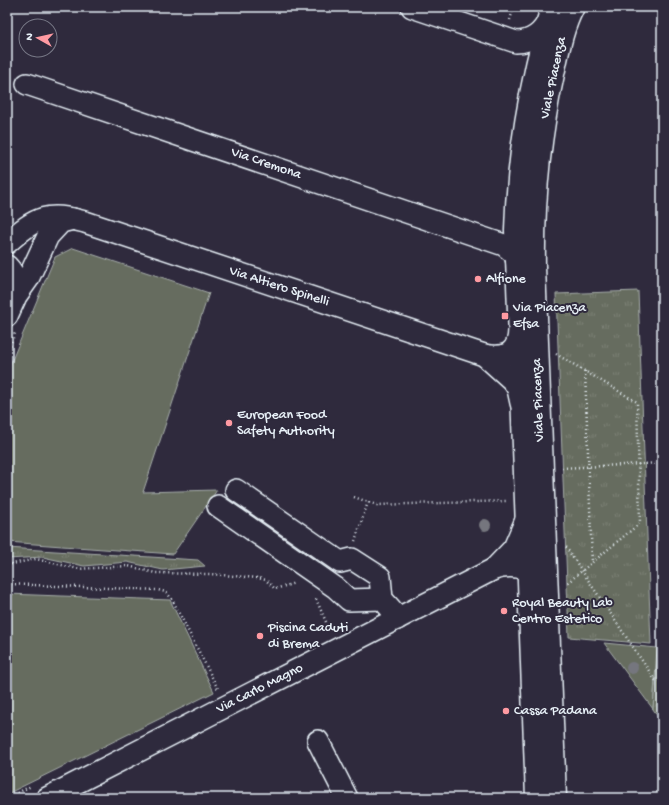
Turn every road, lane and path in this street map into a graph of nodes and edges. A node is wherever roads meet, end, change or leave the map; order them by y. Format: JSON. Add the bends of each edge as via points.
{"nodes":[{"id":1,"x":412,"y":7,"type":"edge"},
{"id":2,"x":573,"y":7,"type":"edge"},
{"id":3,"x":550,"y":13,"type":"edge"},
{"id":4,"x":505,"y":38,"type":"junction"},
{"id":5,"x":536,"y":68,"type":"junction"},
{"id":6,"x":27,"y":84,"type":"dead end"},
{"id":7,"x":73,"y":220,"type":"junction"},
{"id":8,"x":7,"y":242,"type":"edge"},
{"id":9,"x":512,"y":247,"type":"junction"},
{"id":10,"x":7,"y":266,"type":"edge"},
{"id":11,"x":11,"y":313,"type":"edge"},
{"id":12,"x":519,"y":331,"type":"junction"},
{"id":13,"x":553,"y":351,"type":"dead end"},
{"id":14,"x":7,"y":352,"type":"edge"},
{"id":15,"x":484,"y":355,"type":"junction"},
{"id":16,"x":585,"y":371,"type":"junction"},
{"id":17,"x":522,"y":410,"type":"junction"},
{"id":18,"x":662,"y":463,"type":"edge"},
{"id":19,"x":639,"y":464,"type":"junction"},
{"id":20,"x":589,"y":467,"type":"junction"},
{"id":21,"x":559,"y":468,"type":"dead end"},
{"id":22,"x":236,"y":490,"type":"dead end"},
{"id":23,"x":506,"y":494,"type":"dead end"},
{"id":24,"x":354,"y":497,"type":"dead end"},
{"id":25,"x":507,"y":501,"type":"junction"},
{"id":26,"x":218,"y":506,"type":"dead end"},
{"id":27,"x":507,"y":509,"type":"dead end"},
{"id":28,"x":526,"y":520,"type":"junction"},
{"id":29,"x":562,"y":542,"type":"dead end"},
{"id":30,"x":592,"y":562,"type":"junction"},
{"id":31,"x":7,"y":565,"type":"edge"},
{"id":32,"x":494,"y":569,"type":"junction"},
{"id":33,"x":582,"y":571,"type":"junction"},
{"id":34,"x":529,"y":578,"type":"junction"},
{"id":35,"x":299,"y":583,"type":"dead end"},
{"id":36,"x":7,"y":584,"type":"edge"},
{"id":37,"x":563,"y":586,"type":"dead end"},
{"id":38,"x":314,"y":594,"type":"dead end"},
{"id":39,"x":382,"y":599,"type":"junction"},
{"id":40,"x":397,"y":619,"type":"junction"},
{"id":41,"x":338,"y":649,"type":"junction"},
{"id":42,"x":662,"y":681,"type":"edge"},
{"id":43,"x":220,"y":693,"type":"dead end"},
{"id":44,"x":318,"y":741,"type":"dead end"},
{"id":45,"x":41,"y":791,"type":"edge"},
{"id":46,"x":7,"y":798,"type":"edge"},
{"id":47,"x":347,"y":798,"type":"edge"},
{"id":48,"x":537,"y":798,"type":"edge"},
{"id":49,"x":555,"y":798,"type":"edge"}],
"edges":[{"from":1,"to":4,"type":"street"},
{"from":2,"to":49,"type":"main road","name":"Viale Piacenza","via":[[562,36],[547,102],[534,224]]},
{"from":3,"to":4,"type":"street","via":[[544,29],[534,38],[521,42]]},
{"from":3,"to":5,"type":"main road","name":"Viale Piacenza"},
{"from":4,"to":5,"type":"street","via":[[531,53],[536,60]]},
{"from":5,"to":9,"type":"main road","name":"Viale Piacenza","via":[[521,160]]},
{"from":6,"to":9,"type":"street","name":"Via Cremona"},
{"from":7,"to":8,"type":"street","name":"Via Altiero Spinelli","via":[[58,216],[47,217],[24,228]]},
{"from":7,"to":11,"type":"street","via":[[61,222],[48,236]]},
{"from":7,"to":15,"type":"street","name":"Via Altiero Spinelli"},
{"from":9,"to":12,"type":"main road","name":"Viale Piacenza"},
{"from":10,"to":11,"type":"street","via":[[16,282]]},
{"from":11,"to":14,"type":"path"},
{"from":12,"to":15,"type":"street","name":"Via Altiero Spinelli","via":[[518,344],[511,353]]},
{"from":12,"to":17,"type":"main road","name":"Viale Piacenza"},
{"from":13,"to":16,"type":"path"},
{"from":15,"to":17,"type":"street","name":"Via Altiero Spinelli","via":[[516,385]]},
{"from":16,"to":19,"type":"path","via":[[637,402]]},
{"from":16,"to":20,"type":"path"},
{"from":17,"to":28,"type":"main road","name":"Viale Piacenza"},
{"from":18,"to":19,"type":"path"},
{"from":19,"to":20,"type":"path"},
{"from":19,"to":30,"type":"path","via":[[640,523]]},
{"from":20,"to":21,"type":"path"},
{"from":20,"to":30,"type":"path"},
{"from":22,"to":39,"type":"street","via":[[340,562],[352,559],[380,577]]},
{"from":23,"to":25,"type":"path"},
{"from":24,"to":25,"type":"path","via":[[377,505]]},
{"from":25,"to":27,"type":"path"},
{"from":26,"to":39,"type":"street","via":[[336,588],[349,600]]},
{"from":28,"to":32,"type":"street","name":"Via Carlo Magno","via":[[514,548]]},
{"from":28,"to":34,"type":"main road","name":"Viale Piacenza"},
{"from":29,"to":33,"type":"path"},
{"from":30,"to":33,"type":"path"},
{"from":31,"to":35,"type":"path","via":[[36,559],[79,569],[128,566],[155,573],[258,578],[266,580],[275,589]]},
{"from":32,"to":34,"type":"street","name":"Via Carlo Magno","via":[[519,568],[526,571]]},
{"from":32,"to":40,"type":"street","name":"Via Carlo Magno"},
{"from":33,"to":37,"type":"path"},
{"from":33,"to":42,"type":"path","via":[[655,680]]},
{"from":34,"to":48,"type":"main road","name":"Viale Piacenza"},
{"from":36,"to":43,"type":"path","via":[[166,592]]},
{"from":38,"to":41,"type":"path"},
{"from":39,"to":40,"type":"street"},
{"from":40,"to":41,"type":"street","name":"Via Carlo Magno"},
{"from":41,"to":45,"type":"street","name":"Via Carlo Magno"},
{"from":44,"to":47,"type":"street"},
{"from":45,"to":46,"type":"path"}]}
